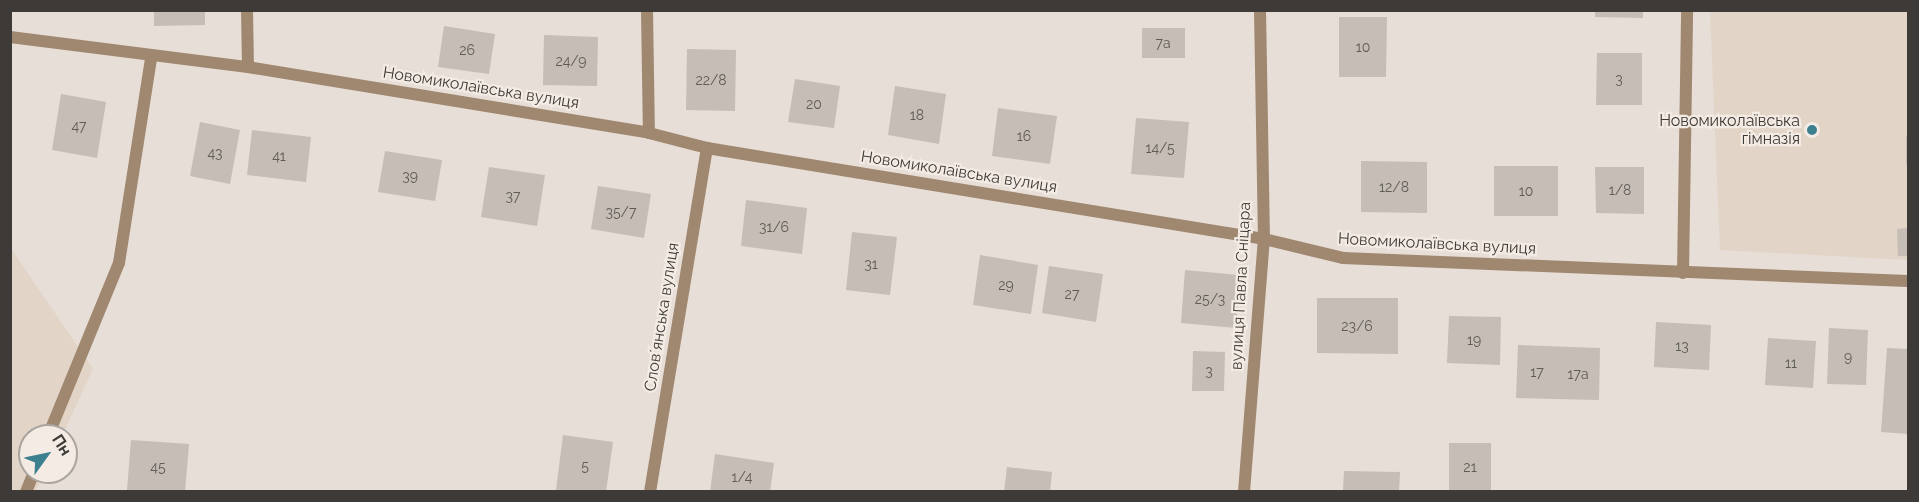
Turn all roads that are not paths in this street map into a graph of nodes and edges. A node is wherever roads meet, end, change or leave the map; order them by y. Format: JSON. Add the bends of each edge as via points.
{"nodes":[{"id":1,"x":247,"y":10,"type":"edge"},
{"id":2,"x":647,"y":10,"type":"edge"},
{"id":3,"x":1260,"y":10,"type":"edge"},
{"id":4,"x":1687,"y":10,"type":"edge"},
{"id":5,"x":10,"y":37,"type":"edge"},
{"id":6,"x":151,"y":58,"type":"junction"},
{"id":7,"x":248,"y":67,"type":"junction"},
{"id":8,"x":650,"y":133,"type":"junction"},
{"id":9,"x":707,"y":148,"type":"junction"},
{"id":10,"x":1264,"y":239,"type":"junction"},
{"id":11,"x":1683,"y":273,"type":"junction"},
{"id":12,"x":1908,"y":281,"type":"edge"},
{"id":13,"x":53,"y":424,"type":"edge"},
{"id":14,"x":650,"y":492,"type":"edge"},
{"id":15,"x":1244,"y":492,"type":"edge"}],
"edges":[{"from":1,"to":7,"type":"street"},
{"from":2,"to":8,"type":"street"},
{"from":3,"to":10,"type":"street","name":"вулиця Павла Сніцара"},
{"from":4,"to":11,"type":"street"},
{"from":5,"to":6,"type":"street","name":"Новомиколаївська вулиця"},
{"from":6,"to":7,"type":"street","name":"Новомиколаївська вулиця"},
{"from":6,"to":13,"type":"street","via":[[119,263]]},
{"from":7,"to":8,"type":"street","name":"Новомиколаївська вулиця"},
{"from":8,"to":9,"type":"street","name":"Новомиколаївська вулиця"},
{"from":9,"to":10,"type":"street","name":"Новомиколаївська вулиця"},
{"from":9,"to":14,"type":"street","name":"Словʼянська вулиця"},
{"from":10,"to":11,"type":"street","name":"Новомиколаївська вулиця","via":[[1343,258]]},
{"from":10,"to":15,"type":"street","name":"вулиця Павла Сніцара"},
{"from":11,"to":12,"type":"street","name":"Новомиколаївська вулиця"}]}
